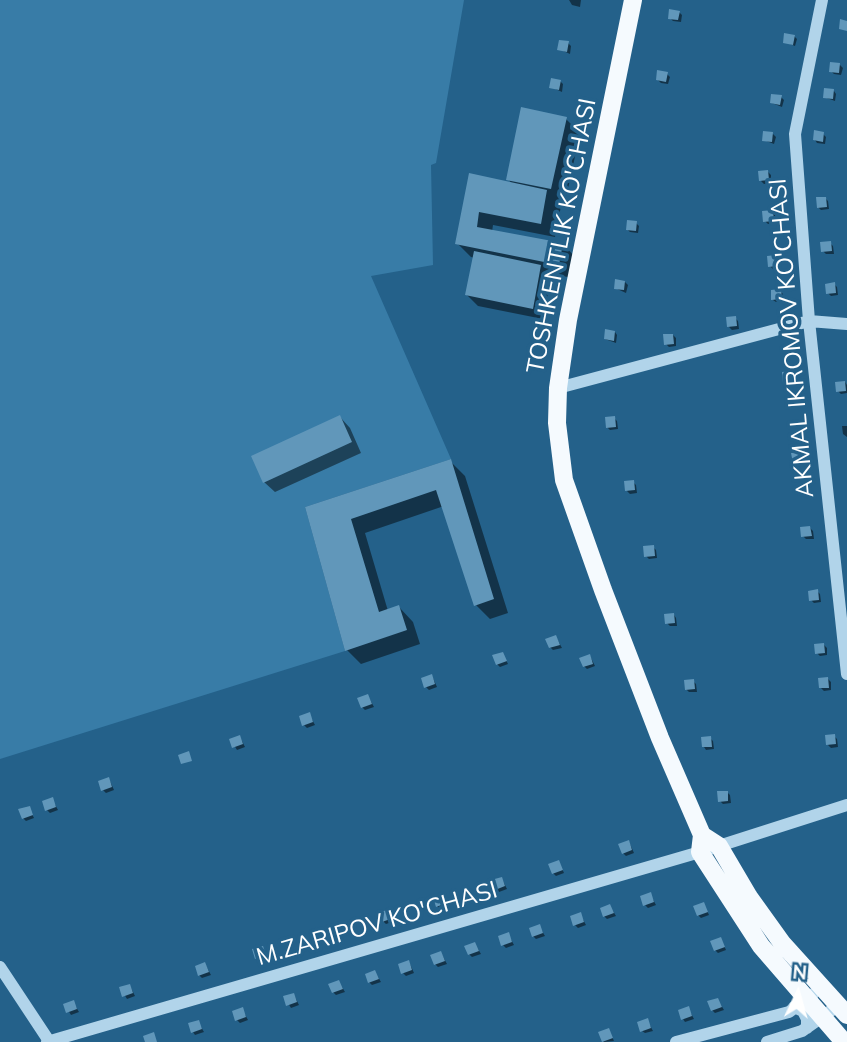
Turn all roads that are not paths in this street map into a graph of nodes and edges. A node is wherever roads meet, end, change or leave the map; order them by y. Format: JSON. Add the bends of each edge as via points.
{"nodes":[{"id":1,"x":633,"y":0,"type":"edge"},
{"id":2,"x":822,"y":0,"type":"edge"},
{"id":3,"x":809,"y":321,"type":"junction"},
{"id":4,"x":847,"y":324,"type":"edge"},
{"id":5,"x":558,"y":388,"type":"junction"},
{"id":6,"x":847,"y":674,"type":"edge"},
{"id":7,"x":847,"y":805,"type":"edge"},
{"id":8,"x":701,"y":844,"type":"junction"},
{"id":9,"x":719,"y":846,"type":"junction"},
{"id":10,"x":0,"y":967,"type":"edge"},
{"id":11,"x":823,"y":989,"type":"junction"},
{"id":12,"x":800,"y":1003,"type":"junction"},
{"id":13,"x":843,"y":1010,"type":"edge"},
{"id":14,"x":815,"y":1023,"type":"junction"},
{"id":15,"x":48,"y":1041,"type":"edge"},
{"id":16,"x":676,"y":1042,"type":"edge"},
{"id":17,"x":767,"y":1042,"type":"edge"},
{"id":18,"x":844,"y":1042,"type":"edge"}],
"edges":[{"from":1,"to":5,"type":"main road","name":"TOSHKENTLIK KO'CHASI"},
{"from":2,"to":3,"type":"street","name":"AKMAL IKROMOV KO'CHASI","via":[[795,134]]},
{"from":3,"to":4,"type":"street"},
{"from":3,"to":5,"type":"street"},
{"from":3,"to":6,"type":"street","name":"AKMAL IKROMOV KO'CHASI"},
{"from":5,"to":8,"type":"main road","name":"TOSHKENTLIK KO'CHASI","via":[[557,423],[568,493]]},
{"from":7,"to":9,"type":"street"},
{"from":8,"to":9,"type":"main road"},
{"from":8,"to":12,"type":"main road","name":"TOSHKENTLIK KO'CHASI"},
{"from":8,"to":15,"type":"street","name":"M.ZARIPOV KO'CHASI"},
{"from":9,"to":11,"type":"main road","via":[[782,943]]},
{"from":10,"to":15,"type":"street"},
{"from":11,"to":12,"type":"street"},
{"from":11,"to":13,"type":"main road"},
{"from":12,"to":14,"type":"main road","name":"TOSHKENTLIK KO'CHASI"},
{"from":12,"to":16,"type":"street","via":[[789,1012]]},
{"from":13,"to":14,"type":"street"},
{"from":14,"to":17,"type":"street"},
{"from":14,"to":18,"type":"main road","name":"TOSHKENTLIK KO'CHASI"}]}
